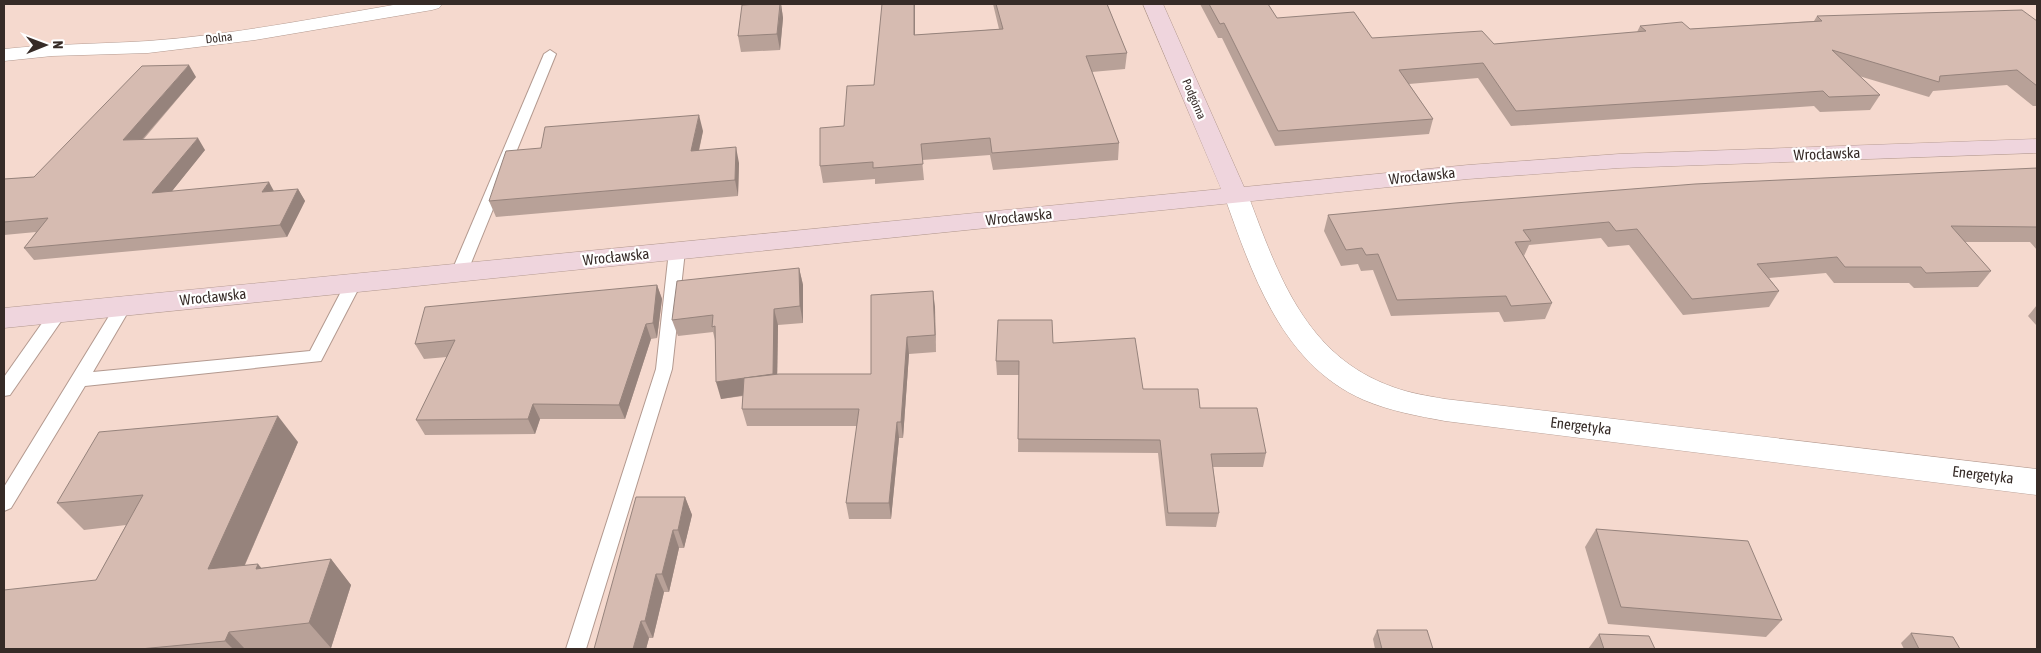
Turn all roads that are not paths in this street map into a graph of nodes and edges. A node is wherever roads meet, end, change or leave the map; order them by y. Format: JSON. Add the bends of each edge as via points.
{"nodes":[{"id":1,"x":432,"y":4,"type":"edge"},
{"id":2,"x":1153,"y":4,"type":"edge"},
{"id":3,"x":550,"y":54,"type":"dead end"},
{"id":4,"x":4,"y":55,"type":"edge"},
{"id":5,"x":2037,"y":146,"type":"edge"},
{"id":6,"x":1236,"y":195,"type":"junction"},
{"id":7,"x":678,"y":251,"type":"junction"},
{"id":8,"x":460,"y":273,"type":"junction"},
{"id":9,"x":352,"y":284,"type":"junction"},
{"id":10,"x":123,"y":307,"type":"junction"},
{"id":11,"x":58,"y":313,"type":"junction"},
{"id":12,"x":4,"y":318,"type":"edge"},
{"id":13,"x":80,"y":380,"type":"junction"},
{"id":14,"x":4,"y":390,"type":"edge"},
{"id":15,"x":2037,"y":482,"type":"edge"},
{"id":16,"x":4,"y":503,"type":"edge"},
{"id":17,"x":576,"y":649,"type":"edge"}],
"edges":[{"from":1,"to":4,"type":"street","name":"Dolna","via":[[255,34],[148,47]]},
{"from":2,"to":6,"type":"street","name":"Podgórna"},
{"from":3,"to":8,"type":"lane"},
{"from":5,"to":6,"type":"street","name":"Wrocławska","via":[[1619,161]]},
{"from":6,"to":7,"type":"street","name":"Wrocławska"},
{"from":6,"to":15,"type":"street","name":"Energetyka","via":[[1261,259],[1300,334],[1330,366],[1365,388],[1403,402]]},
{"from":7,"to":8,"type":"street","name":"Wrocławska"},
{"from":7,"to":17,"type":"lane","via":[[664,369]]},
{"from":8,"to":9,"type":"street","name":"Wrocławska"},
{"from":9,"to":10,"type":"street","name":"Wrocławska"},
{"from":9,"to":13,"type":"lane","via":[[315,357]]},
{"from":10,"to":11,"type":"street","name":"Wrocławska"},
{"from":10,"to":13,"type":"lane"},
{"from":11,"to":12,"type":"street","name":"Wrocławska"},
{"from":11,"to":14,"type":"lane"},
{"from":13,"to":16,"type":"lane"}]}
